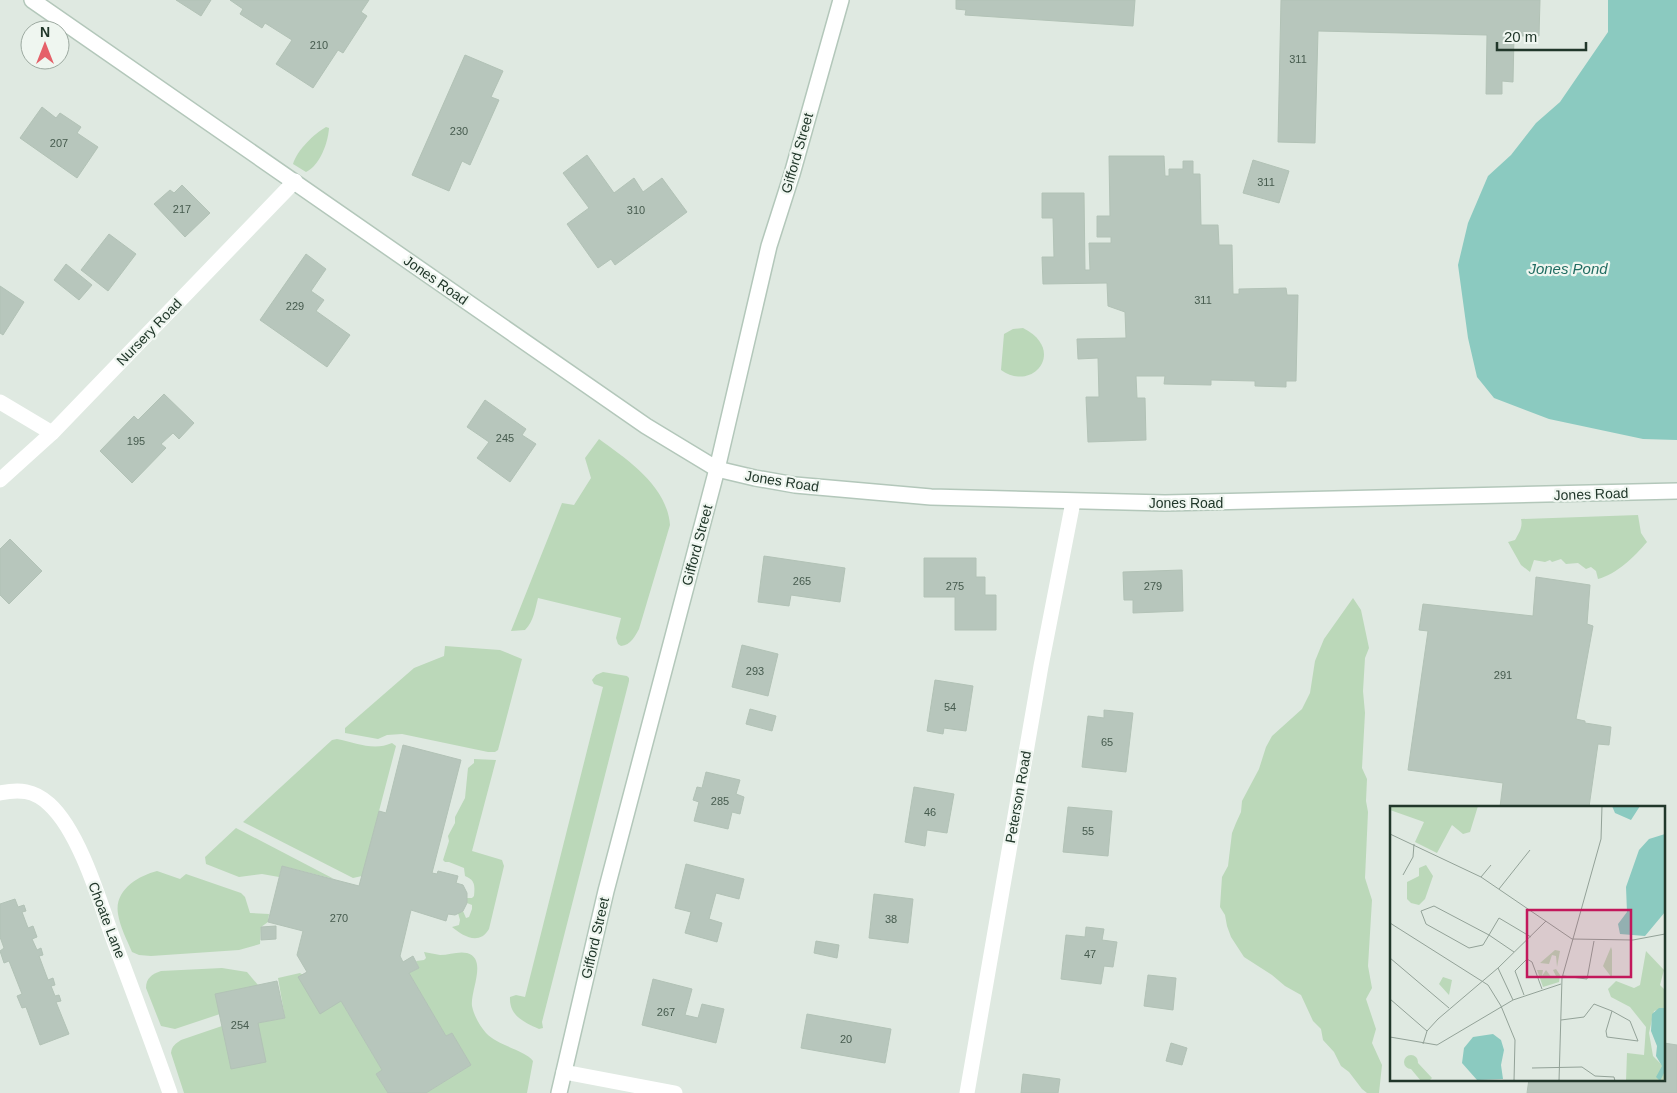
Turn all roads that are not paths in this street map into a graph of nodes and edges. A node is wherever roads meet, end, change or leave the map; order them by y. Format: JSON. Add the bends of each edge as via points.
{"nodes":[{"id":1,"x":32,"y":0,"type":"edge"},
{"id":2,"x":841,"y":0,"type":"edge"},
{"id":3,"x":295,"y":181,"type":"junction"},
{"id":4,"x":0,"y":402,"type":"edge"},
{"id":5,"x":52,"y":433,"type":"junction"},
{"id":6,"x":717,"y":469,"type":"junction"},
{"id":7,"x":0,"y":480,"type":"edge"},
{"id":8,"x":1677,"y":491,"type":"edge"},
{"id":9,"x":1073,"y":502,"type":"junction"},
{"id":10,"x":0,"y":793,"type":"edge"},
{"id":11,"x":564,"y":1072,"type":"junction"},
{"id":12,"x":170,"y":1093,"type":"edge"},
{"id":13,"x":559,"y":1093,"type":"edge"},
{"id":14,"x":675,"y":1093,"type":"edge"},
{"id":15,"x":967,"y":1093,"type":"edge"}],
"edges":[{"from":1,"to":3,"type":"main road","name":"Jones Road"},
{"from":2,"to":6,"type":"main road","name":"Gifford Street","via":[[769,246]]},
{"from":3,"to":5,"type":"main road","name":"Nursery Road"},
{"from":3,"to":6,"type":"main road","name":"Jones Road","via":[[646,426]]},
{"from":4,"to":5,"type":"main road"},
{"from":5,"to":7,"type":"main road","name":"Nursery Road"},
{"from":6,"to":9,"type":"main road","name":"Jones Road","via":[[775,481],[834,488],[932,497]]},
{"from":6,"to":11,"type":"main road","name":"Gifford Street","via":[[608,882]]},
{"from":8,"to":9,"type":"main road","name":"Jones Road","via":[[1258,502]]},
{"from":9,"to":15,"type":"main road","name":"Peterson Road","via":[[1041,666]]},
{"from":10,"to":12,"type":"main road","name":"Choate Lane","via":[[16,790],[34,793],[49,803],[74,837]]},
{"from":11,"to":13,"type":"main road","name":"Gifford Street"},
{"from":11,"to":14,"type":"main road"}]}
